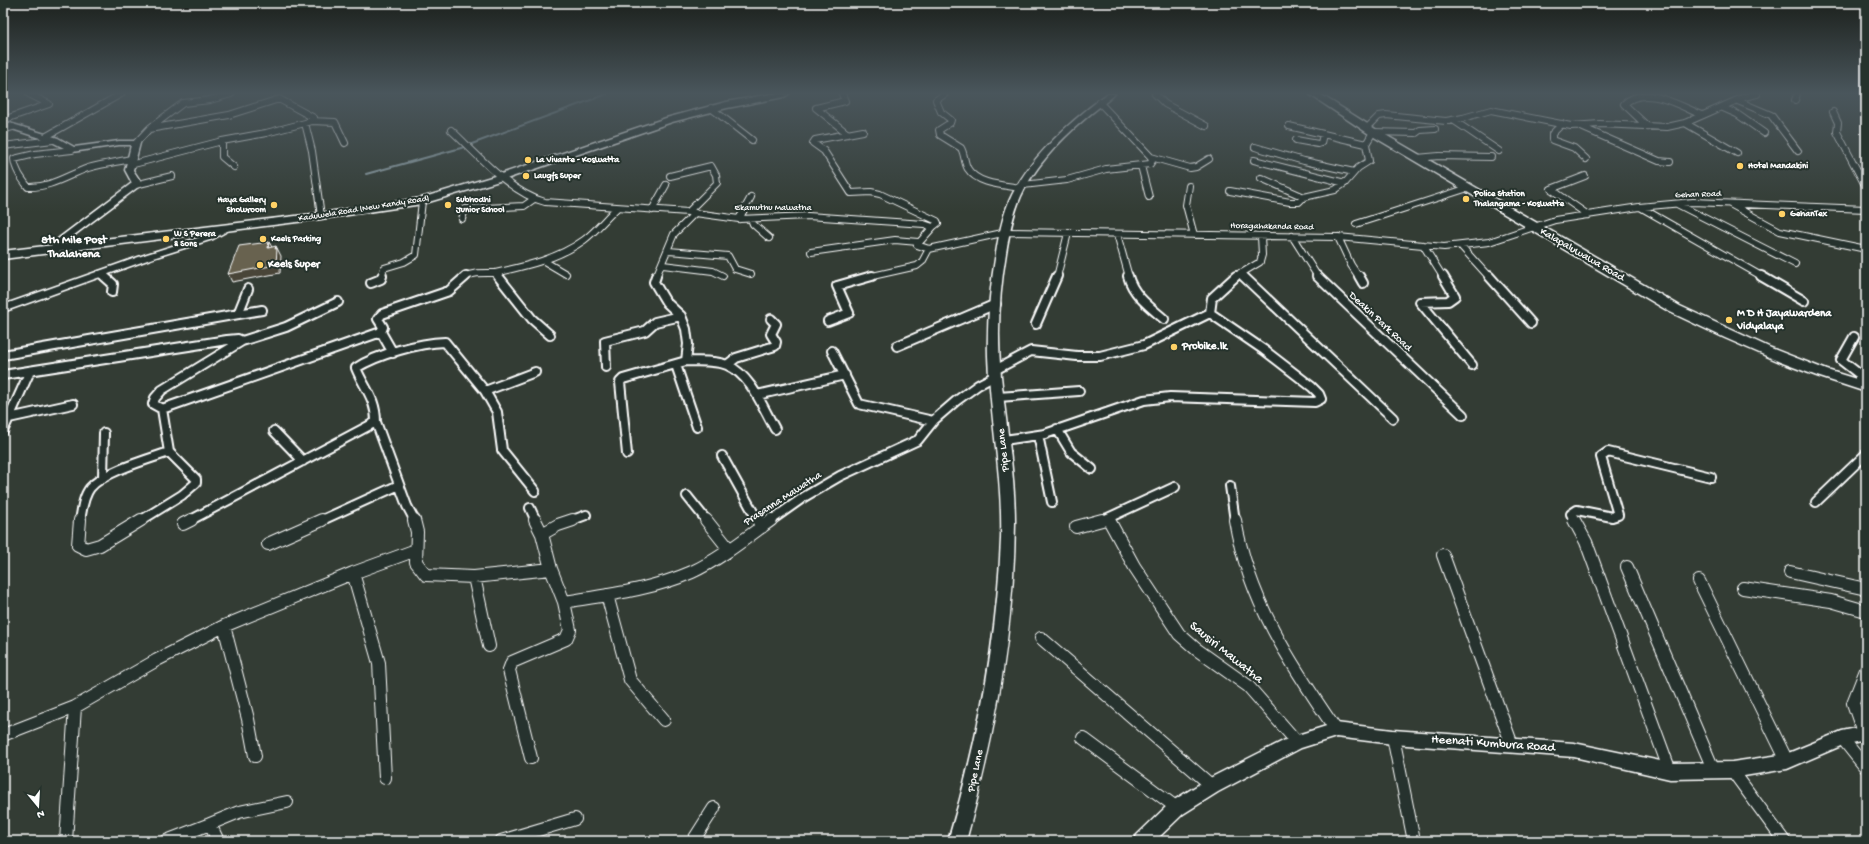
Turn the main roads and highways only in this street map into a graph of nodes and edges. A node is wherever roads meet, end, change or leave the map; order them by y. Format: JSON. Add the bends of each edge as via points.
{"nodes":[{"id":1,"x":626,"y":133,"type":"edge"},
{"id":2,"x":1376,"y":133,"type":"edge"},
{"id":3,"x":3,"y":255,"type":"edge"},
{"id":4,"x":1863,"y":386,"type":"edge"}],
"edges":[{"from":1,"to":3,"type":"main road","name":"Kaduwela Road (New Kandy Road)","via":[[502,177],[422,201]]},
{"from":2,"to":4,"type":"main road","name":"Kalapaluwawa Road","via":[[1646,292],[1716,330],[1824,374]]}]}
